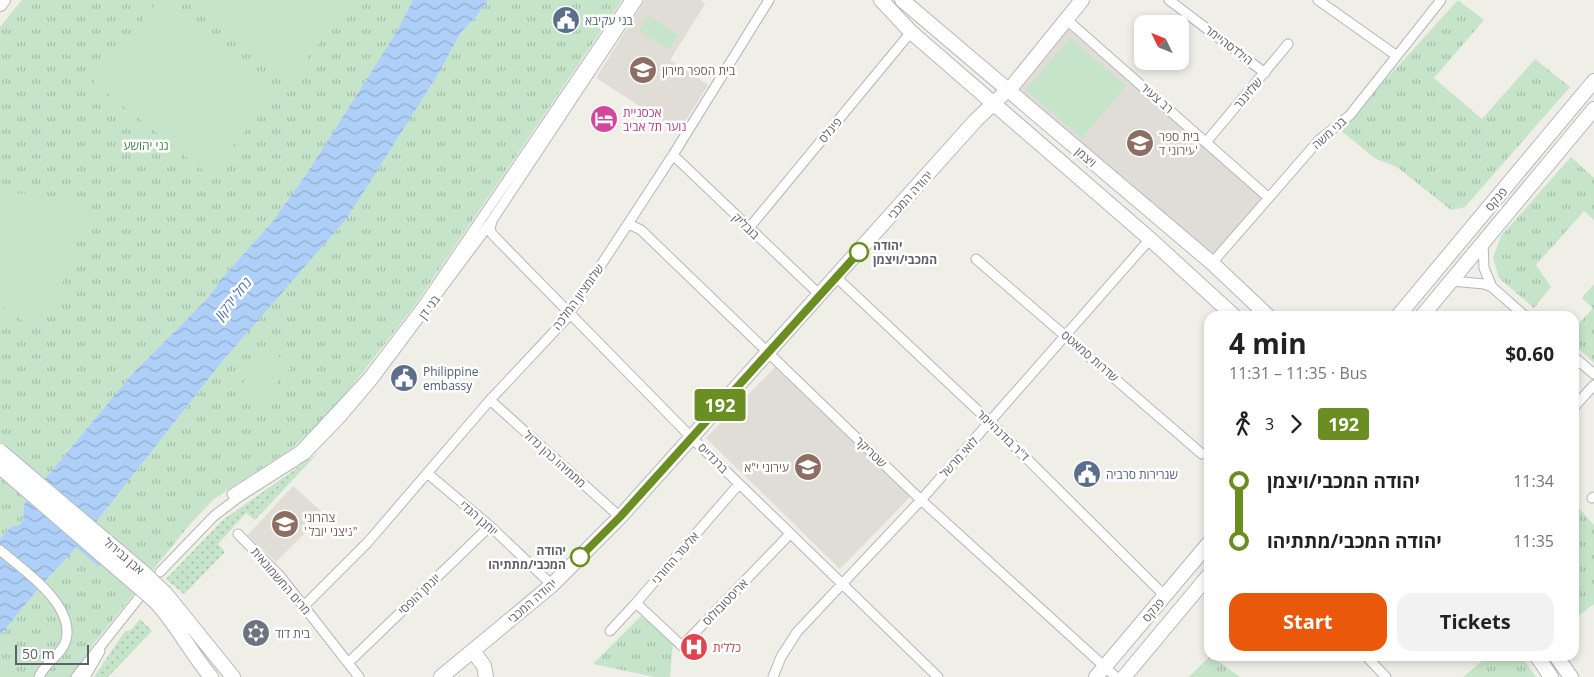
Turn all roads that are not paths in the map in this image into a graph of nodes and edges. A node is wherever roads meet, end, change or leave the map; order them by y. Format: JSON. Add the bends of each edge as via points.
{"nodes":[{"id":1,"x":3,"y":0,"type":"edge"},
{"id":2,"x":630,"y":0,"type":"edge"},
{"id":3,"x":638,"y":0,"type":"edge"},
{"id":4,"x":769,"y":0,"type":"edge"},
{"id":5,"x":881,"y":0,"type":"edge"},
{"id":6,"x":902,"y":0,"type":"edge"},
{"id":7,"x":1082,"y":0,"type":"edge"},
{"id":8,"x":1169,"y":0,"type":"edge"},
{"id":9,"x":1318,"y":0,"type":"edge"},
{"id":10,"x":1442,"y":0,"type":"edge"},
{"id":11,"x":0,"y":4,"type":"edge"},
{"id":12,"x":1067,"y":20,"type":"junction"},
{"id":13,"x":911,"y":32,"type":"junction"},
{"id":14,"x":1288,"y":44,"type":"dead end"},
{"id":15,"x":1398,"y":56,"type":"junction"},
{"id":16,"x":1265,"y":73,"type":"junction"},
{"id":17,"x":1594,"y":81,"type":"edge"},
{"id":18,"x":1005,"y":88,"type":"junction"},
{"id":19,"x":993,"y":104,"type":"junction"},
{"id":20,"x":1594,"y":109,"type":"edge"},
{"id":21,"x":1207,"y":141,"type":"junction"},
{"id":22,"x":673,"y":155,"type":"junction"},
{"id":23,"x":1269,"y":198,"type":"junction"},
{"id":24,"x":629,"y":224,"type":"junction"},
{"id":25,"x":748,"y":228,"type":"junction"},
{"id":26,"x":488,"y":233,"type":"junction"},
{"id":27,"x":467,"y":239,"type":"junction"},
{"id":28,"x":1150,"y":240,"type":"junction"},
{"id":29,"x":1483,"y":240,"type":"junction"},
{"id":30,"x":976,"y":259,"type":"dead end"},
{"id":31,"x":1212,"y":263,"type":"junction"},
{"id":32,"x":836,"y":277,"type":"junction"},
{"id":33,"x":1452,"y":280,"type":"junction"},
{"id":34,"x":1492,"y":287,"type":"junction"},
{"id":35,"x":820,"y":295,"type":"junction"},
{"id":36,"x":1228,"y":311,"type":"edge"},
{"id":37,"x":1263,"y":311,"type":"edge"},
{"id":38,"x":1402,"y":311,"type":"edge"},
{"id":39,"x":1426,"y":311,"type":"edge"},
{"id":40,"x":1519,"y":311,"type":"edge"},
{"id":41,"x":570,"y":313,"type":"junction"},
{"id":42,"x":1067,"y":336,"type":"junction"},
{"id":43,"x":768,"y":353,"type":"junction"},
{"id":44,"x":1579,"y":361,"type":"edge"},
{"id":45,"x":1594,"y":374,"type":"edge"},
{"id":46,"x":1594,"y":385,"type":"edge"},
{"id":47,"x":490,"y":400,"type":"junction"},
{"id":48,"x":1579,"y":402,"type":"edge"},
{"id":49,"x":990,"y":422,"type":"junction"},
{"id":50,"x":691,"y":436,"type":"junction"},
{"id":51,"x":0,"y":451,"type":"edge"},
{"id":52,"x":1202,"y":454,"type":"dead end"},
{"id":53,"x":0,"y":467,"type":"edge"},
{"id":54,"x":427,"y":473,"type":"junction"},
{"id":55,"x":739,"y":484,"type":"junction"},
{"id":56,"x":921,"y":500,"type":"junction"},
{"id":57,"x":620,"y":517,"type":"junction"},
{"id":58,"x":490,"y":526,"type":"junction"},
{"id":59,"x":238,"y":534,"type":"dead end"},
{"id":60,"x":790,"y":534,"type":"junction"},
{"id":61,"x":0,"y":550,"type":"edge"},
{"id":62,"x":1204,"y":550,"type":"edge"},
{"id":63,"x":1204,"y":581,"type":"edge"},
{"id":64,"x":552,"y":585,"type":"junction"},
{"id":65,"x":842,"y":585,"type":"junction"},
{"id":66,"x":141,"y":595,"type":"dead end"},
{"id":67,"x":161,"y":598,"type":"junction"},
{"id":68,"x":1162,"y":599,"type":"junction"},
{"id":69,"x":636,"y":603,"type":"junction"},
{"id":70,"x":304,"y":606,"type":"junction"},
{"id":71,"x":610,"y":631,"type":"dead end"},
{"id":72,"x":108,"y":638,"type":"junction"},
{"id":73,"x":473,"y":651,"type":"junction"},
{"id":74,"x":1371,"y":661,"type":"edge"},
{"id":75,"x":1540,"y":661,"type":"edge"},
{"id":76,"x":1560,"y":661,"type":"edge"},
{"id":77,"x":348,"y":663,"type":"junction"},
{"id":78,"x":1101,"y":672,"type":"edge"},
{"id":79,"x":38,"y":677,"type":"edge"},
{"id":80,"x":76,"y":677,"type":"edge"},
{"id":81,"x":85,"y":677,"type":"edge"},
{"id":82,"x":211,"y":677,"type":"edge"},
{"id":83,"x":233,"y":677,"type":"edge"},
{"id":84,"x":359,"y":677,"type":"edge"},
{"id":85,"x":441,"y":677,"type":"edge"},
{"id":86,"x":486,"y":677,"type":"edge"},
{"id":87,"x":773,"y":677,"type":"edge"},
{"id":88,"x":938,"y":677,"type":"edge"},
{"id":89,"x":1116,"y":677,"type":"edge"},
{"id":90,"x":1124,"y":677,"type":"edge"},
{"id":91,"x":1386,"y":677,"type":"edge"},
{"id":92,"x":1551,"y":677,"type":"edge"},
{"id":93,"x":1571,"y":677,"type":"edge"}],
"edges":[{"from":1,"to":11,"type":"street"},
{"from":2,"to":27,"type":"street","name":"בני דן"},
{"from":3,"to":26,"type":"street","name":"בני דן","via":[[494,217]]},
{"from":4,"to":22,"type":"street","name":"שלומציון המלכה"},
{"from":5,"to":13,"type":"street","name":"ויצמן"},
{"from":6,"to":18,"type":"street","name":"ויצמן"},
{"from":7,"to":12,"type":"street","name":"יהודה המכבי"},
{"from":8,"to":16,"type":"street","name":"הילדסהיימר"},
{"from":9,"to":15,"type":"street"},
{"from":10,"to":15,"type":"street","name":"בני משה"},
{"from":12,"to":18,"type":"street","name":"יהודה המכבי"},
{"from":12,"to":21,"type":"street","name":"רב צעיר"},
{"from":13,"to":19,"type":"street","name":"ויצמן"},
{"from":13,"to":25,"type":"street","name":"פינלס"},
{"from":14,"to":16,"type":"street","name":"שלזינגר"},
{"from":15,"to":23,"type":"street","name":"בני משה","via":[[1350,115],[1319,140]]},
{"from":16,"to":21,"type":"street","name":"שלזינגר"},
{"from":17,"to":38,"type":"street","name":"פנקס"},
{"from":18,"to":19,"type":"street","name":"יהודה המכבי"},
{"from":18,"to":31,"type":"street","name":"ויצמן"},
{"from":19,"to":28,"type":"street","name":"ויצמן"},
{"from":19,"to":32,"type":"street","name":"יהודה המכבי"},
{"from":20,"to":29,"type":"street","name":"פנקס"},
{"from":21,"to":23,"type":"street","name":"רב צעיר"},
{"from":22,"to":24,"type":"street","name":"שלומציון המלכה"},
{"from":22,"to":25,"type":"street","name":"בובליק"},
{"from":23,"to":31,"type":"street","name":"בני משה"},
{"from":24,"to":41,"type":"street","name":"שלומציון המלכה"},
{"from":24,"to":43,"type":"street","name":"שטריקר","via":[[641,230]]},
{"from":25,"to":35,"type":"street","name":"בובליק"},
{"from":26,"to":27,"type":"street","via":[[477,232]]},
{"from":26,"to":27,"type":"street","name":"בני דן","via":[[340,420],[298,460],[239,496],[214,516],[163,568],[210,512],[294,455],[335,415],[423,305]]},
{"from":26,"to":41,"type":"street","name":"ברנדייס"},
{"from":28,"to":36,"type":"street","name":"ויצמן"},
{"from":28,"to":42,"type":"street","name":"לואי מרשל"},
{"from":29,"to":33,"type":"street","name":"פנקס"},
{"from":29,"to":34,"type":"street","via":[[1484,268]]},
{"from":30,"to":42,"type":"street","name":"שדרות סמאטס"},
{"from":31,"to":37,"type":"street","name":"ויצמן"},
{"from":32,"to":35,"type":"street","name":"יהודה המכבי"},
{"from":32,"to":49,"type":"street","name":"ד\"ר בודנהיימר"},
{"from":33,"to":34,"type":"street"},
{"from":33,"to":39,"type":"street","name":"פנקס"},
{"from":34,"to":40,"type":"street"},
{"from":35,"to":43,"type":"street","name":"יהודה המכבי"},
{"from":41,"to":47,"type":"street","name":"שלומציון המלכה"},
{"from":41,"to":50,"type":"street","name":"ברנדייס"},
{"from":42,"to":49,"type":"street","name":"לואי מרשל"},
{"from":42,"to":52,"type":"street","name":"שדרות סמאטס"},
{"from":43,"to":50,"type":"street","name":"יהודה המכבי"},
{"from":43,"to":56,"type":"street","name":"שטריקר"},
{"from":44,"to":45,"type":"street"},
{"from":46,"to":48,"type":"street"},
{"from":47,"to":54,"type":"street","name":"שלומציון המלכה"},
{"from":47,"to":57,"type":"street","name":"מתתיהו כהן גדול"},
{"from":49,"to":56,"type":"street","name":"לואי מרשל"},
{"from":49,"to":68,"type":"street","name":"ד\"ר בודנהיימר","via":[[1160,591]]},
{"from":50,"to":55,"type":"street","name":"ברנדייס"},
{"from":50,"to":57,"type":"street","name":"יהודה המכבי"},
{"from":51,"to":67,"type":"street","name":"אבן גבירול","bridge":true,"via":[[136,566]]},
{"from":53,"to":67,"type":"street","name":"אבן גבירול","bridge":true},
{"from":54,"to":58,"type":"street","name":"יוחנן הגדי"},
{"from":54,"to":70,"type":"street","name":"שלומציון המלכה","via":[[368,542]]},
{"from":55,"to":60,"type":"street","name":"ברנדייס"},
{"from":55,"to":69,"type":"street","name":"אלעזר החורני"},
{"from":56,"to":65,"type":"street","name":"לואי מרשל"},
{"from":56,"to":78,"type":"street","name":"שטריקר"},
{"from":57,"to":64,"type":"street","name":"יהודה המכבי"},
{"from":58,"to":64,"type":"street","name":"יוחנן הגדי"},
{"from":58,"to":77,"type":"street","name":"יונתן הופסי"},
{"from":59,"to":70,"type":"street","name":"מרים החשמונאית"},
{"from":60,"to":65,"type":"street","name":"ברנדייס"},
{"from":60,"to":69,"type":"street","name":"אריסטובולוס","via":[[682,646]]},
{"from":61,"to":79,"type":"street","via":[[52,595],[61,609],[66,639]]},
{"from":62,"to":68,"type":"street","name":"פנקס"},
{"from":63,"to":90,"type":"street","name":"פנקס"},
{"from":64,"to":73,"type":"street","name":"יהודה המכבי"},
{"from":65,"to":87,"type":"street","name":"לואי מרשל","via":[[797,632]]},
{"from":65,"to":88,"type":"street","name":"ברנדייס"},
{"from":66,"to":72,"type":"street"},
{"from":67,"to":82,"type":"street","name":"אבן גבירול","via":[[190,651]]},
{"from":67,"to":83,"type":"street","name":"אבן גבירול"},
{"from":68,"to":78,"type":"street","name":"פנקס"},
{"from":69,"to":71,"type":"street","name":"אלעזר החורני"},
{"from":70,"to":77,"type":"street","name":"מרים החשמונאית"},
{"from":72,"to":80,"type":"street"},
{"from":72,"to":81,"type":"street"},
{"from":73,"to":85,"type":"street","name":"יהודה המכבי"},
{"from":73,"to":86,"type":"street","via":[[484,666]]},
{"from":74,"to":91,"type":"street"},
{"from":75,"to":92,"type":"street"},
{"from":76,"to":93,"type":"street"},
{"from":77,"to":84,"type":"street","name":"מרים החשמונאית"},
{"from":78,"to":89,"type":"street","name":"שטריקר"}]}
